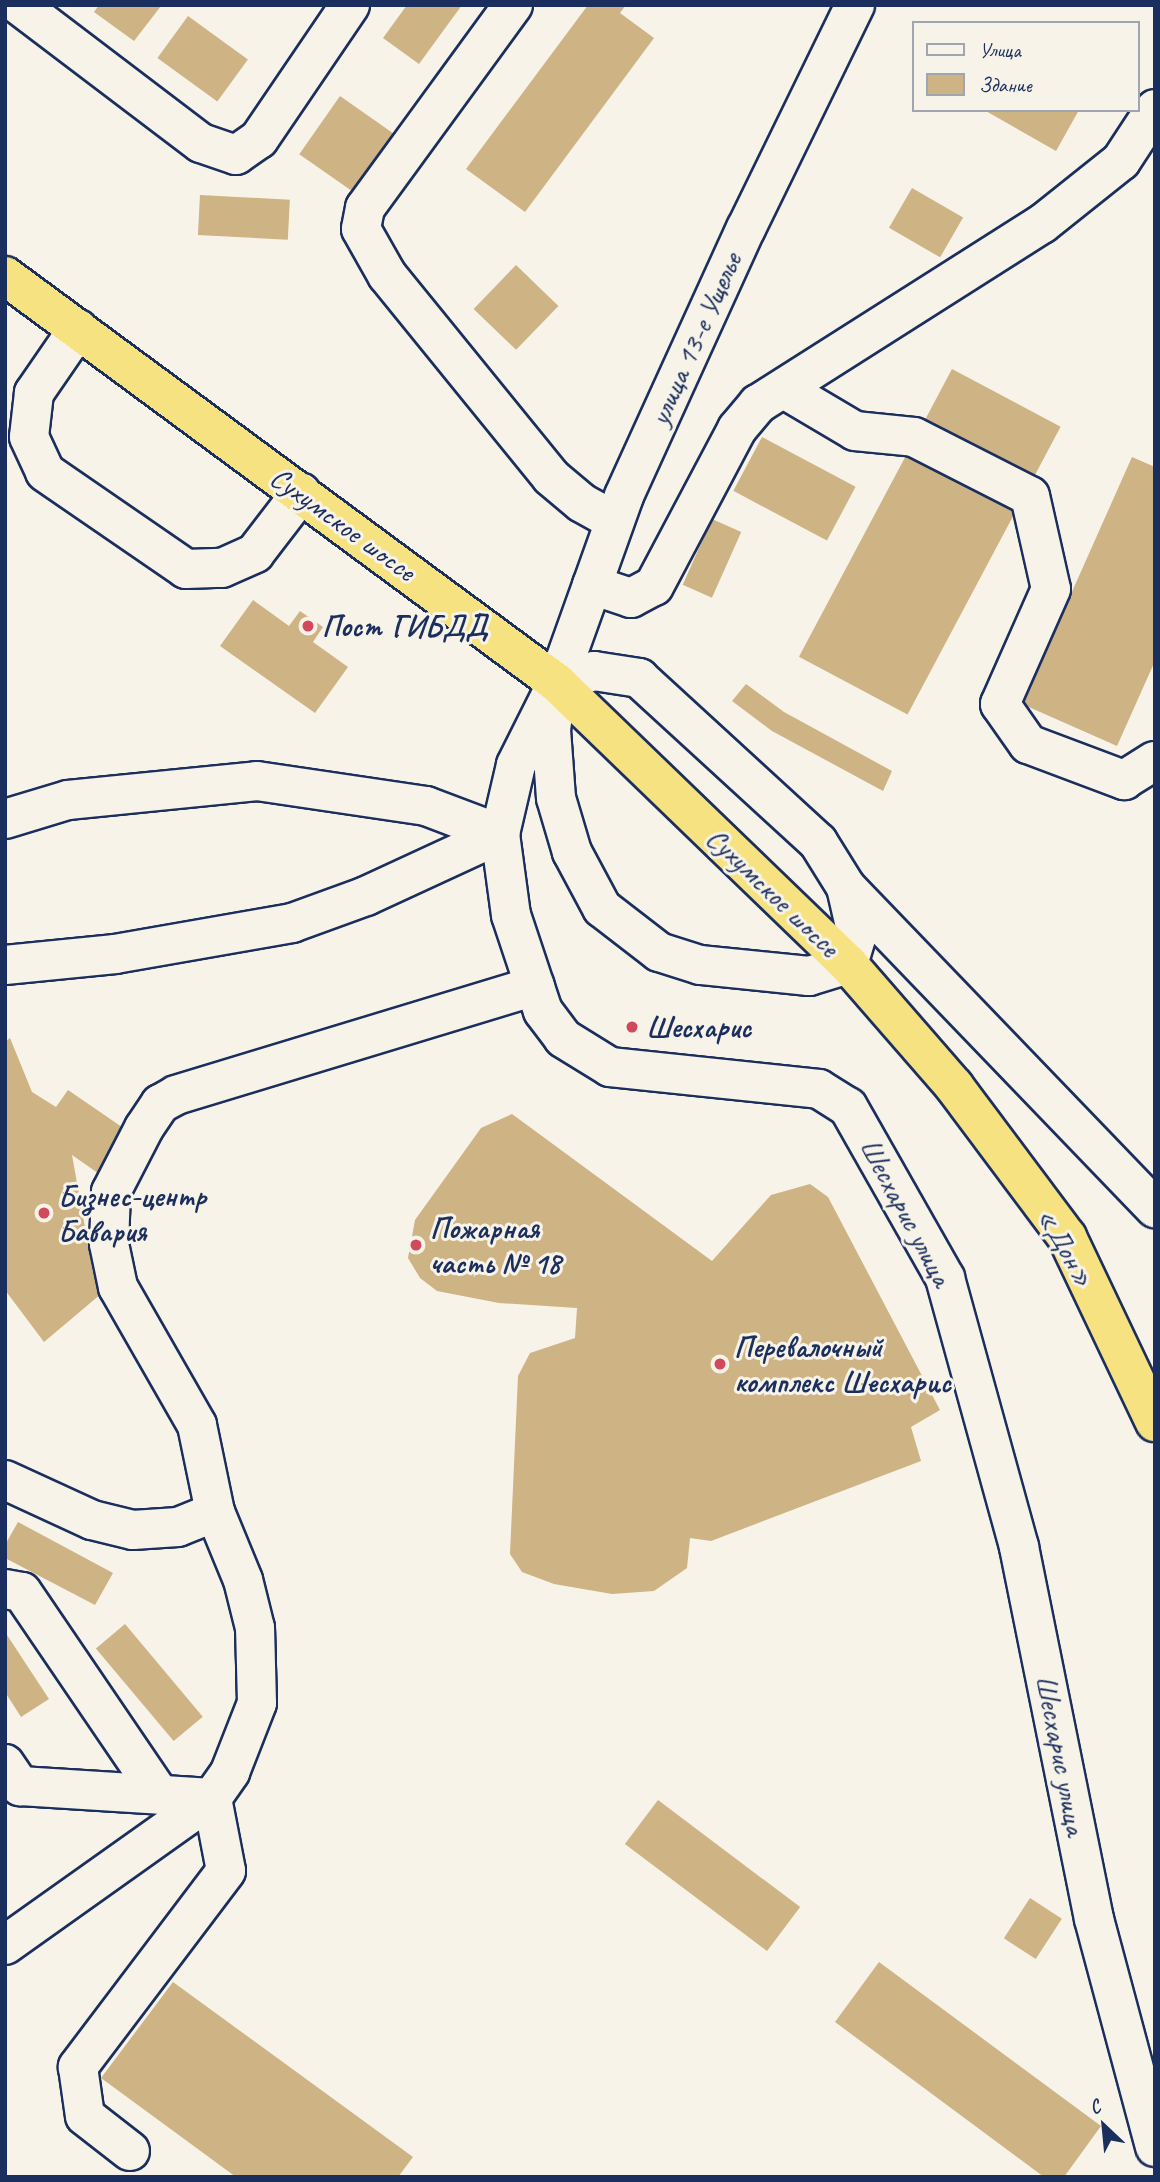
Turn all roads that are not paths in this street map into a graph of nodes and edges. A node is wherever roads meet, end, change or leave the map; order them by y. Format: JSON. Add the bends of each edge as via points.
{"nodes":[{"id":1,"x":19,"y":5,"type":"edge"},
{"id":2,"x":350,"y":5,"type":"edge"},
{"id":3,"x":513,"y":5,"type":"edge"},
{"id":4,"x":855,"y":5,"type":"edge"},
{"id":5,"x":1155,"y":109,"type":"edge"},
{"id":6,"x":5,"y":276,"type":"edge"},
{"id":7,"x":78,"y":329,"type":"junction"},
{"id":8,"x":784,"y":389,"type":"junction"},
{"id":9,"x":302,"y":493,"type":"junction"},
{"id":10,"x":614,"y":522,"type":"junction"},
{"id":11,"x":592,"y":585,"type":"junction"},
{"id":12,"x":557,"y":683,"type":"junction"},
{"id":13,"x":1155,"y":761,"type":"edge"},
{"id":14,"x":5,"y":820,"type":"edge"},
{"id":15,"x":500,"y":834,"type":"junction"},
{"id":16,"x":846,"y":887,"type":"junction"},
{"id":17,"x":848,"y":964,"type":"junction"},
{"id":18,"x":5,"y":965,"type":"edge"},
{"id":19,"x":535,"y":986,"type":"junction"},
{"id":20,"x":954,"y":1086,"type":"joint"},
{"id":21,"x":1155,"y":1208,"type":"edge"},
{"id":22,"x":1155,"y":1423,"type":"edge"},
{"id":23,"x":5,"y":1480,"type":"edge"},
{"id":24,"x":215,"y":1512,"type":"junction"},
{"id":25,"x":5,"y":1589,"type":"edge"},
{"id":26,"x":5,"y":1764,"type":"edge"},
{"id":27,"x":160,"y":1795,"type":"junction"},
{"id":28,"x":212,"y":1798,"type":"junction"},
{"id":29,"x":5,"y":1945,"type":"edge"},
{"id":30,"x":1155,"y":2147,"type":"edge"},
{"id":31,"x":130,"y":2151,"type":"dead end"}],
"edges":[{"from":1,"to":2,"type":"street","via":[[201,143],[236,155],[259,139]]},
{"from":3,"to":10,"type":"street","via":[[365,208],[361,229],[387,275],[551,477]]},
{"from":4,"to":10,"type":"street","name":"улица 13-е Ущелье","via":[[746,228]]},
{"from":5,"to":8,"type":"street","via":[[1121,161],[1042,224]]},
{"from":6,"to":7,"type":"highway","name":"Сухумское шоссе"},
{"from":7,"to":9,"type":"highway","name":"Сухумское шоссе"},
{"from":7,"to":9,"type":"street","via":[[34,393],[29,437],[45,472],[186,569],[222,568],[256,553]]},
{"from":8,"to":11,"type":"street","via":[[758,404],[737,429],[654,586],[631,598]]},
{"from":8,"to":13,"type":"street","via":[[855,431],[914,437],[1030,496],[1051,589],[1000,704],[1028,744],[1124,780]]},
{"from":9,"to":12,"type":"highway","name":"Сухумское шоссе"},
{"from":10,"to":11,"type":"street","name":"улица 13-е Ущелье"},
{"from":11,"to":12,"type":"street","name":"улица 13-е Ущелье"},
{"from":12,"to":15,"type":"street","name":"Шесхарис улица","via":[[516,765]]},
{"from":12,"to":16,"type":"street","via":[[594,671],[639,678],[818,842]]},
{"from":12,"to":17,"type":"highway","name":"Сухумское шоссе"},
{"from":12,"to":17,"type":"street","via":[[551,730],[556,798],[572,852],[602,908],[659,952],[700,965],[808,976]]},
{"from":14,"to":15,"type":"street","via":[[68,800],[257,781],[426,806]]},
{"from":15,"to":18,"type":"street","via":[[366,896],[292,923],[115,954]]},
{"from":15,"to":19,"type":"street","name":"Шесхарис улица","via":[[511,915]]},
{"from":16,"to":17,"type":"street","via":[[857,935]]},
{"from":16,"to":21,"type":"street"},
{"from":17,"to":20,"type":"highway","name":"Сухумское шоссе"},
{"from":19,"to":24,"type":"street","via":[[176,1095],[160,1104],[144,1128],[111,1192],[108,1244],[118,1287],[197,1425]]},
{"from":19,"to":30,"type":"street","name":"Шесхарис улица","via":[[543,1011],[563,1038],[610,1067],[819,1089],[848,1107],[945,1278],[1019,1547],[1094,1919]]},
{"from":20,"to":22,"type":"highway","name":"«Дон»","via":[[1067,1237]]},
{"from":23,"to":24,"type":"street","via":[[92,1520],[133,1530],[178,1527]]},
{"from":24,"to":28,"type":"street","via":[[243,1580],[255,1628],[257,1703],[230,1772]]},
{"from":25,"to":27,"type":"street","via":[[22,1592]]},
{"from":26,"to":27,"type":"street","via":[[20,1786]]},
{"from":27,"to":28,"type":"street"},
{"from":28,"to":29,"type":"street"},
{"from":28,"to":31,"type":"street","via":[[226,1871],[78,2067],[85,2116]]}]}
